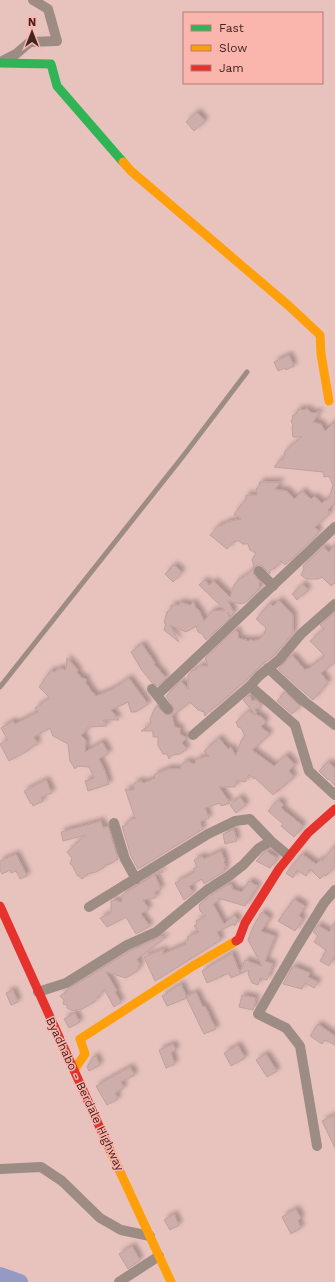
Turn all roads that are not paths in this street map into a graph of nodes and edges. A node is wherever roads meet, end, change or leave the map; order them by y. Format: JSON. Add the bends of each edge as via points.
{"nodes":[{"id":1,"x":33,"y":0,"type":"edge"},
{"id":2,"x":0,"y":62,"type":"edge"},
{"id":3,"x":246,"y":372,"type":"dead end"},
{"id":4,"x":329,"y":400,"type":"dead end"},
{"id":5,"x":333,"y":532,"type":"edge"},
{"id":6,"x":259,"y":571,"type":"dead end"},
{"id":7,"x":273,"y":586,"type":"junction"},
{"id":8,"x":335,"y":604,"type":"edge"},
{"id":9,"x":268,"y":668,"type":"junction"},
{"id":10,"x":250,"y":686,"type":"junction"},
{"id":11,"x":0,"y":687,"type":"edge"},
{"id":12,"x":168,"y":709,"type":"dead end"},
{"id":13,"x":335,"y":725,"type":"edge"},
{"id":14,"x":193,"y":734,"type":"dead end"},
{"id":15,"x":335,"y":795,"type":"edge"},
{"id":16,"x":335,"y":809,"type":"edge"},
{"id":17,"x":114,"y":824,"type":"dead end"},
{"id":18,"x":271,"y":841,"type":"junction"},
{"id":19,"x":289,"y":856,"type":"junction"},
{"id":20,"x":136,"y":879,"type":"junction"},
{"id":21,"x":335,"y":890,"type":"edge"},
{"id":22,"x":0,"y":906,"type":"edge"},
{"id":23,"x":89,"y":907,"type":"dead end"},
{"id":24,"x":38,"y":992,"type":"junction"},
{"id":25,"x":74,"y":1070,"type":"junction"},
{"id":26,"x":317,"y":1146,"type":"dead end"},
{"id":27,"x":0,"y":1169,"type":"edge"},
{"id":28,"x":150,"y":1236,"type":"junction"},
{"id":29,"x":159,"y":1256,"type":"junction"},
{"id":30,"x":119,"y":1282,"type":"edge"},
{"id":31,"x":171,"y":1282,"type":"edge"}],
"edges":[{"from":1,"to":2,"type":"street","via":[[48,9],[57,41],[30,42],[16,54]]},
{"from":2,"to":4,"type":"street","via":[[51,64],[57,86],[131,171],[320,335]]},
{"from":3,"to":11,"type":"lane","via":[[184,455]]},
{"from":5,"to":7,"type":"street"},
{"from":6,"to":7,"type":"street"},
{"from":7,"to":12,"type":"street","via":[[155,692]]},
{"from":8,"to":9,"type":"street"},
{"from":9,"to":10,"type":"street"},
{"from":9,"to":13,"type":"street"},
{"from":10,"to":14,"type":"street"},
{"from":10,"to":15,"type":"street","via":[[295,725],[309,771]]},
{"from":16,"to":19,"type":"street","via":[[308,833]]},
{"from":17,"to":20,"type":"street","via":[[125,859]]},
{"from":18,"to":19,"type":"street"},
{"from":18,"to":20,"type":"street","via":[[250,819],[235,821],[208,834]]},
{"from":18,"to":24,"type":"street","via":[[156,932],[127,945],[66,983]]},
{"from":19,"to":25,"type":"street","via":[[245,923],[240,939],[193,966],[80,1039],[85,1054]]},
{"from":20,"to":23,"type":"street"},
{"from":21,"to":26,"type":"street","via":[[324,903],[258,1014],[286,1028],[300,1046]]},
{"from":22,"to":24,"type":"street","name":"Byadhabo - Berdale Highway"},
{"from":24,"to":25,"type":"street","name":"Byadhabo - Berdale Highway"},
{"from":25,"to":28,"type":"street","name":"Byadhabo - Berdale Highway"},
{"from":27,"to":28,"type":"street","via":[[41,1167],[62,1181],[100,1218],[121,1230]]},
{"from":28,"to":29,"type":"street","name":"Byadhabo - Berdale Highway"},
{"from":29,"to":30,"type":"street"},
{"from":29,"to":31,"type":"street","name":"Byadhabo - Berdale Highway"}]}
